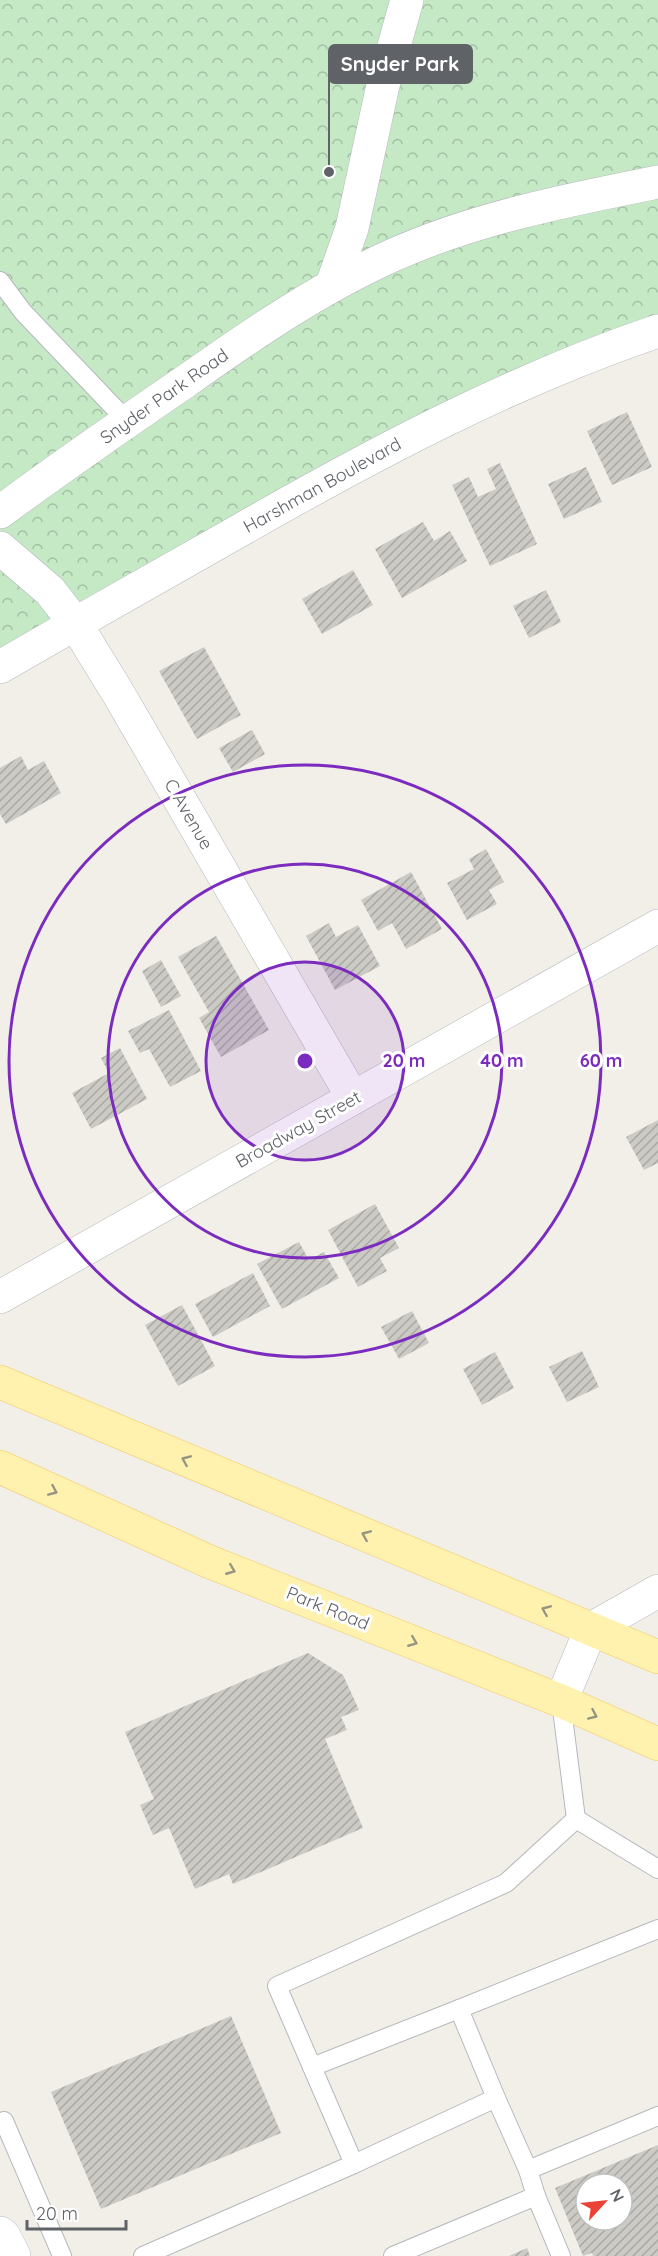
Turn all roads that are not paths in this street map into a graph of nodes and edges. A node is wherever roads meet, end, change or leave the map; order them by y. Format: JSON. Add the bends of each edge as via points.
{"nodes":[{"id":1,"x":407,"y":0,"type":"edge"},
{"id":2,"x":658,"y":182,"type":"edge"},
{"id":3,"x":0,"y":281,"type":"edge"},
{"id":4,"x":332,"y":285,"type":"junction"},
{"id":5,"x":658,"y":331,"type":"edge"},
{"id":6,"x":127,"y":421,"type":"junction"},
{"id":7,"x":0,"y":512,"type":"edge"},
{"id":8,"x":0,"y":548,"type":"edge"},
{"id":9,"x":75,"y":623,"type":"junction"},
{"id":10,"x":0,"y":668,"type":"edge"},
{"id":11,"x":658,"y":926,"type":"edge"},
{"id":12,"x":353,"y":1098,"type":"junction"},
{"id":13,"x":0,"y":1297,"type":"edge"},
{"id":14,"x":0,"y":1382,"type":"edge"},
{"id":15,"x":0,"y":1467,"type":"edge"},
{"id":16,"x":658,"y":1591,"type":"edge"},
{"id":17,"x":591,"y":1629,"type":"junction"},
{"id":18,"x":658,"y":1657,"type":"edge"},
{"id":19,"x":561,"y":1701,"type":"junction"},
{"id":20,"x":658,"y":1744,"type":"edge"},
{"id":21,"x":576,"y":1819,"type":"junction"},
{"id":22,"x":658,"y":1869,"type":"edge"},
{"id":23,"x":658,"y":1929,"type":"edge"},
{"id":24,"x":459,"y":2009,"type":"junction"},
{"id":25,"x":312,"y":2067,"type":"junction"},
{"id":26,"x":496,"y":2098,"type":"junction"},
{"id":27,"x":658,"y":2116,"type":"edge"},
{"id":28,"x":0,"y":2123,"type":"edge"},
{"id":29,"x":354,"y":2164,"type":"junction"},
{"id":30,"x":528,"y":2170,"type":"junction"},
{"id":31,"x":536,"y":2196,"type":"junction"},
{"id":32,"x":0,"y":2233,"type":"edge"},
{"id":33,"x":14,"y":2256,"type":"edge"},
{"id":34,"x":62,"y":2256,"type":"edge"},
{"id":35,"x":143,"y":2256,"type":"edge"},
{"id":36,"x":393,"y":2256,"type":"edge"},
{"id":37,"x":561,"y":2256,"type":"edge"}],
"edges":[{"from":1,"to":4,"type":"street","via":[[383,86],[352,228]]},
{"from":2,"to":4,"type":"street","name":"Snyder Park Road","via":[[555,203],[458,230],[392,255]]},
{"from":3,"to":6,"type":"lane","via":[[23,312]]},
{"from":4,"to":6,"type":"street","name":"Snyder Park Road","via":[[246,338]]},
{"from":5,"to":9,"type":"street","name":"Harshman Boulevard","via":[[605,349],[461,411],[345,470]]},
{"from":6,"to":7,"type":"street","name":"Snyder Park Road"},
{"from":8,"to":9,"type":"street","name":"C Avenue","via":[[50,591]]},
{"from":9,"to":10,"type":"street","name":"Harshman Boulevard"},
{"from":9,"to":12,"type":"street","name":"C Avenue"},
{"from":11,"to":12,"type":"street","name":"Broadway Street"},
{"from":12,"to":13,"type":"street","name":"Broadway Street"},
{"from":17,"to":14,"type":"main road","one_way":true},
{"from":15,"to":19,"type":"main road","name":"Park Road","one_way":true,"via":[[210,1562]]},
{"from":16,"to":17,"type":"street"},
{"from":17,"to":18,"type":"main road"},
{"from":17,"to":19,"type":"street"},
{"from":19,"to":20,"type":"main road","name":"Park Road","one_way":true},
{"from":19,"to":21,"type":"lane"},
{"from":21,"to":22,"type":"lane"},
{"from":21,"to":25,"type":"lane","via":[[506,1883],[277,1986]]},
{"from":23,"to":24,"type":"lane"},
{"from":24,"to":25,"type":"lane"},
{"from":24,"to":26,"type":"lane"},
{"from":25,"to":29,"type":"lane"},
{"from":26,"to":29,"type":"lane"},
{"from":26,"to":30,"type":"lane"},
{"from":27,"to":30,"type":"lane"},
{"from":28,"to":34,"type":"lane","via":[[4,2121]]},
{"from":29,"to":35,"type":"lane"},
{"from":30,"to":31,"type":"lane"},
{"from":31,"to":36,"type":"lane"},
{"from":31,"to":37,"type":"lane"},
{"from":32,"to":33,"type":"street"}]}
